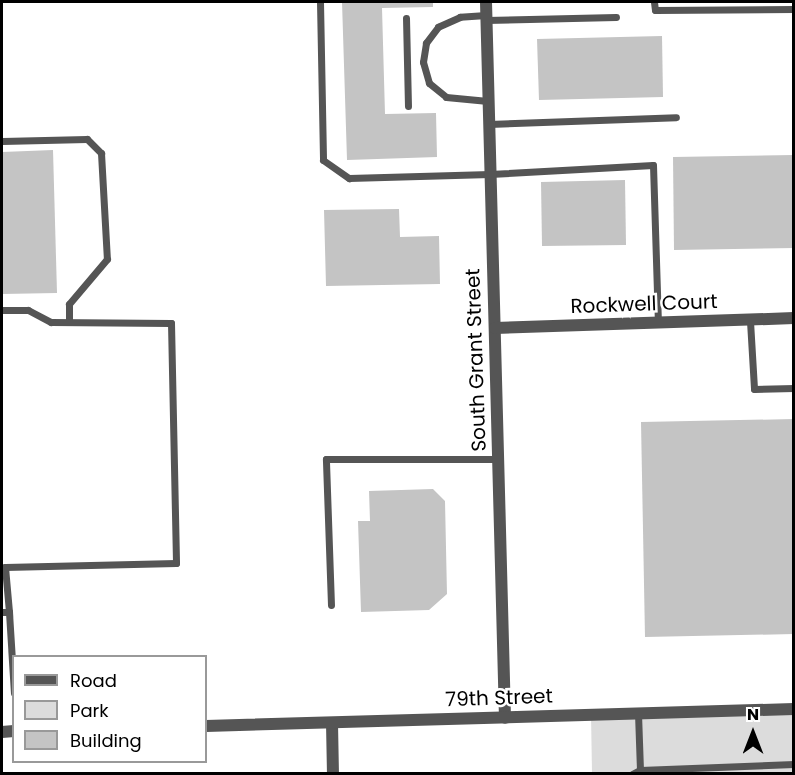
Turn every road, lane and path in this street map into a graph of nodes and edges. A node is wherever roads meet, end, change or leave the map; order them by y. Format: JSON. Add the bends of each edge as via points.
{"nodes":[{"id":1,"x":320,"y":2,"type":"edge"},
{"id":2,"x":486,"y":2,"type":"edge"},
{"id":3,"x":654,"y":2,"type":"edge"},
{"id":4,"x":794,"y":9,"type":"edge"},
{"id":5,"x":486,"y":17,"type":"junction"},
{"id":6,"x":616,"y":17,"type":"dead end"},
{"id":7,"x":406,"y":18,"type":"dead end"},
{"id":8,"x":407,"y":62,"type":"junction"},
{"id":9,"x":423,"y":62,"type":"junction"},
{"id":10,"x":488,"y":101,"type":"junction"},
{"id":11,"x":408,"y":106,"type":"dead end"},
{"id":12,"x":676,"y":117,"type":"dead end"},
{"id":13,"x":489,"y":124,"type":"junction"},
{"id":14,"x":2,"y":141,"type":"edge"},
{"id":15,"x":490,"y":174,"type":"junction"},
{"id":16,"x":2,"y":310,"type":"edge"},
{"id":17,"x":794,"y":318,"type":"edge"},
{"id":18,"x":750,"y":321,"type":"junction"},
{"id":19,"x":69,"y":322,"type":"junction"},
{"id":20,"x":658,"y":324,"type":"junction"},
{"id":21,"x":495,"y":328,"type":"junction"},
{"id":22,"x":794,"y":387,"type":"edge"},
{"id":23,"x":498,"y":459,"type":"junction"},
{"id":24,"x":3,"y":567,"type":"edge"},
{"id":25,"x":331,"y":605,"type":"dead end"},
{"id":26,"x":5,"y":612,"type":"edge"},
{"id":27,"x":12,"y":675,"type":"edge"},
{"id":28,"x":794,"y":709,"type":"edge"},
{"id":29,"x":638,"y":713,"type":"junction"},
{"id":30,"x":505,"y":718,"type":"junction"},
{"id":31,"x":332,"y":723,"type":"junction"},
{"id":32,"x":207,"y":726,"type":"edge"},
{"id":33,"x":794,"y":764,"type":"edge"},
{"id":34,"x":640,"y":770,"type":"junction"},
{"id":35,"x":657,"y":771,"type":"edge"},
{"id":36,"x":333,"y":774,"type":"edge"},
{"id":37,"x":632,"y":774,"type":"edge"}],
"edges":[{"from":1,"to":15,"type":"lane","via":[[323,160],[349,178]]},
{"from":2,"to":5,"type":"street","name":"South Grant Street"},
{"from":3,"to":4,"type":"lane","via":[[654,10]]},
{"from":5,"to":6,"type":"lane"},
{"from":5,"to":9,"type":"lane","via":[[460,16],[438,27],[426,43]]},
{"from":5,"to":10,"type":"street","name":"South Grant Street"},
{"from":7,"to":8,"type":"lane"},
{"from":8,"to":9,"type":"lane"},
{"from":8,"to":11,"type":"lane"},
{"from":9,"to":10,"type":"lane","via":[[429,82],[446,97]]},
{"from":10,"to":13,"type":"street","name":"South Grant Street"},
{"from":12,"to":13,"type":"lane"},
{"from":13,"to":15,"type":"street","name":"South Grant Street"},
{"from":14,"to":19,"type":"lane","via":[[87,139],[101,153],[107,259],[69,304]]},
{"from":15,"to":20,"type":"lane","via":[[653,165]]},
{"from":15,"to":21,"type":"street","name":"South Grant Street"},
{"from":16,"to":19,"type":"lane","via":[[28,309],[51,322]]},
{"from":17,"to":18,"type":"street","name":"Rockwell Court"},
{"from":18,"to":20,"type":"street","name":"Rockwell Court"},
{"from":18,"to":22,"type":"lane","via":[[754,388]]},
{"from":19,"to":24,"type":"lane","via":[[171,323],[176,563]]},
{"from":20,"to":21,"type":"street","name":"Rockwell Court"},
{"from":21,"to":23,"type":"street","name":"South Grant Street"},
{"from":23,"to":25,"type":"lane","via":[[326,459]]},
{"from":23,"to":30,"type":"street","name":"South Grant Street"},
{"from":24,"to":26,"type":"lane"},
{"from":26,"to":27,"type":"lane"},
{"from":28,"to":29,"type":"street","name":"79th Street"},
{"from":29,"to":30,"type":"street","name":"79th Street"},
{"from":29,"to":34,"type":"lane"},
{"from":30,"to":31,"type":"street","name":"79th Street"},
{"from":31,"to":32,"type":"street","name":"79th Street"},
{"from":31,"to":36,"type":"street"},
{"from":33,"to":35,"type":"lane"},
{"from":34,"to":35,"type":"lane"},
{"from":34,"to":37,"type":"lane"}]}
